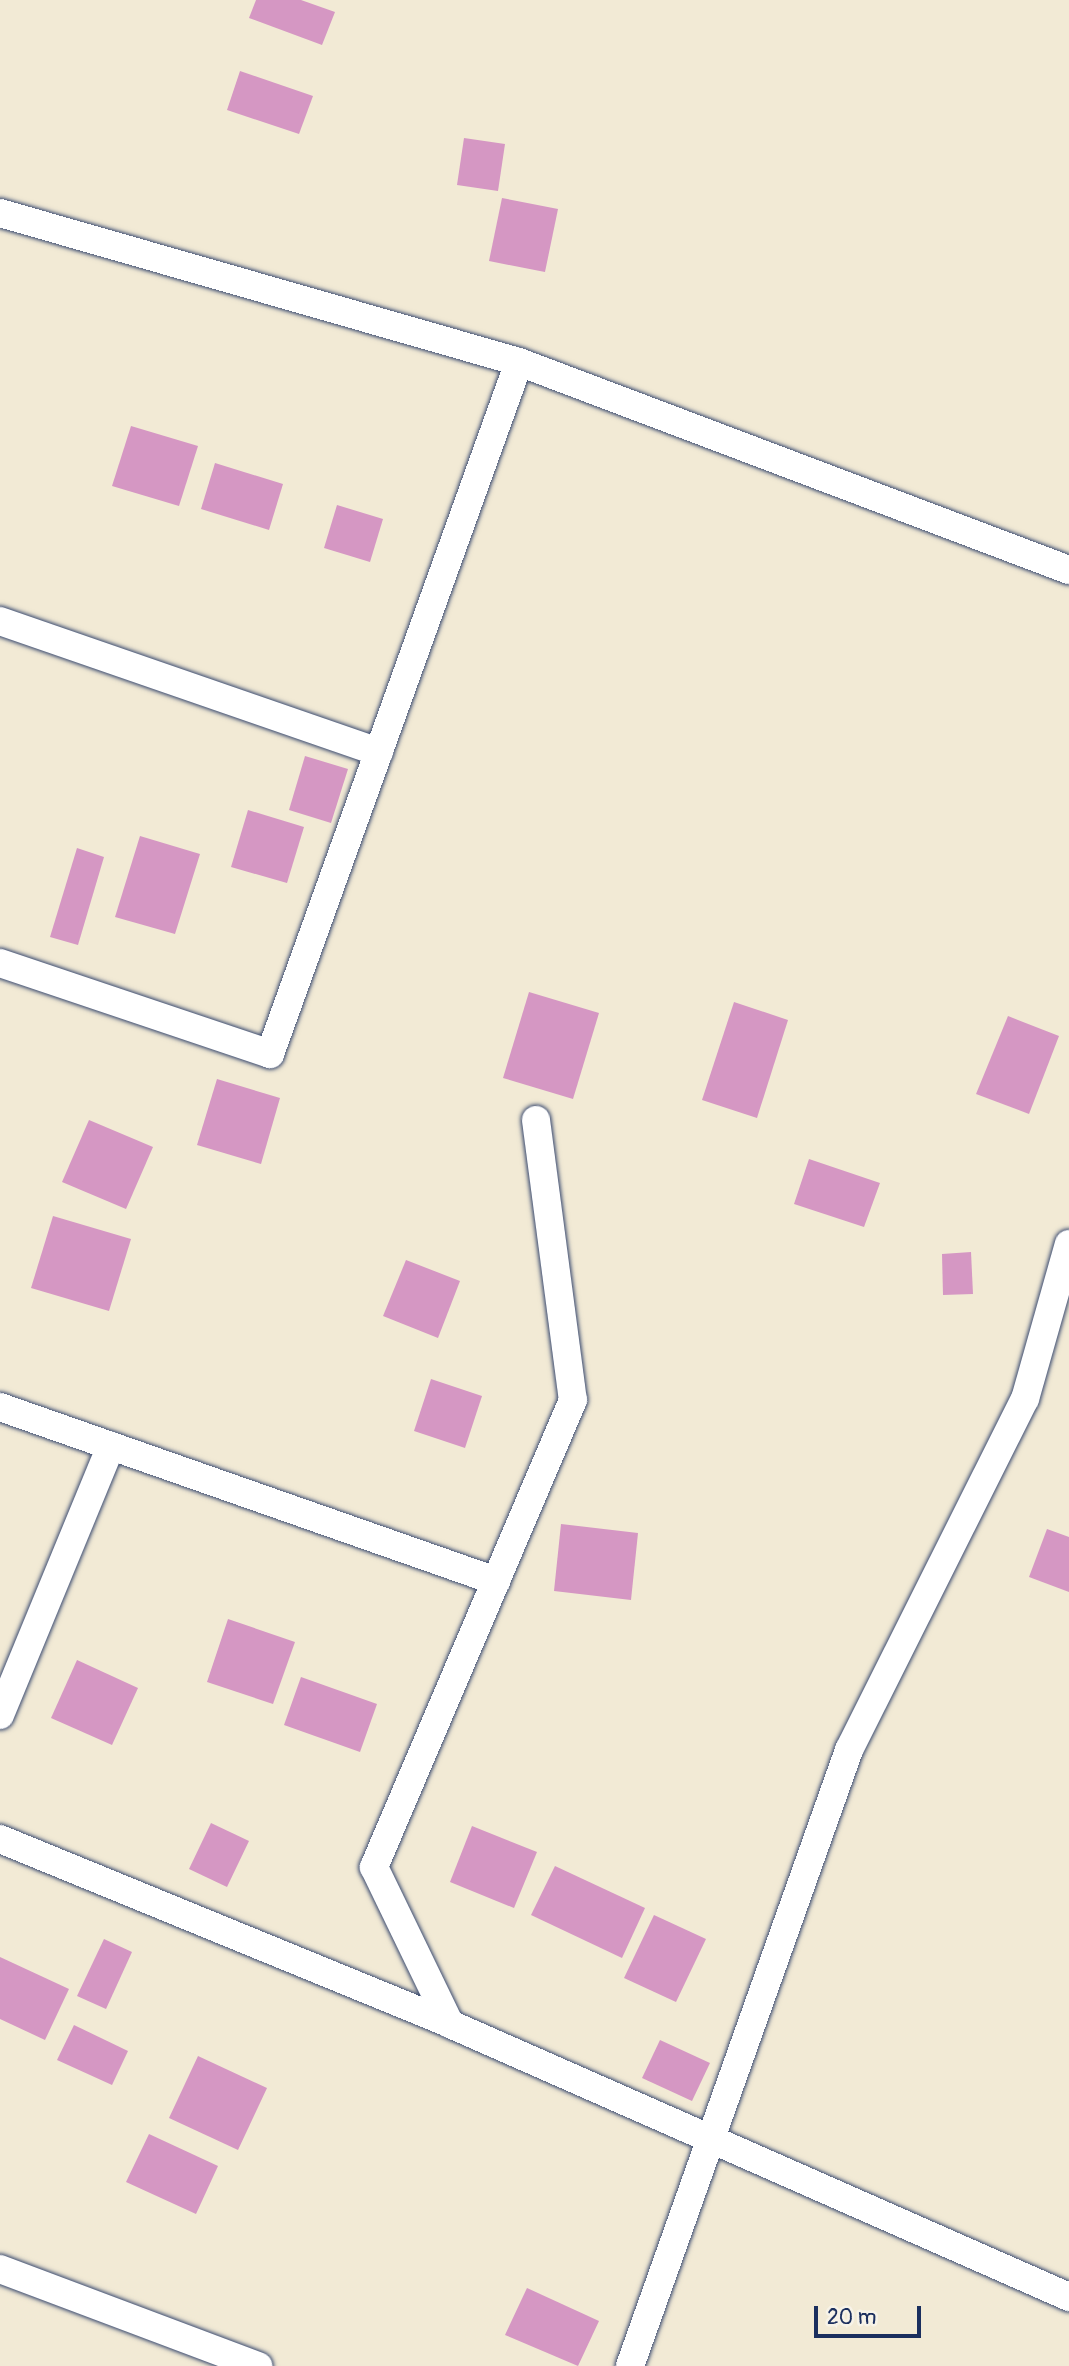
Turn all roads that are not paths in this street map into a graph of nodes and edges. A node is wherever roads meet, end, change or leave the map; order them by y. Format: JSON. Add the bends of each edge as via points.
{"nodes":[{"id":1,"x":0,"y":213,"type":"edge"},
{"id":2,"x":519,"y":362,"type":"junction"},
{"id":3,"x":1069,"y":570,"type":"edge"},
{"id":4,"x":0,"y":621,"type":"edge"},
{"id":5,"x":379,"y":752,"type":"junction"},
{"id":6,"x":0,"y":963,"type":"edge"},
{"id":7,"x":536,"y":1119,"type":"dead end"},
{"id":8,"x":1069,"y":1244,"type":"edge"},
{"id":9,"x":0,"y":1407,"type":"edge"},
{"id":10,"x":111,"y":1446,"type":"junction"},
{"id":11,"x":496,"y":1581,"type":"junction"},
{"id":12,"x":0,"y":1715,"type":"edge"},
{"id":13,"x":0,"y":1839,"type":"edge"},
{"id":14,"x":450,"y":2024,"type":"junction"},
{"id":15,"x":714,"y":2140,"type":"junction"},
{"id":16,"x":0,"y":2269,"type":"edge"},
{"id":17,"x":1069,"y":2297,"type":"edge"},
{"id":18,"x":258,"y":2366,"type":"edge"},
{"id":19,"x":630,"y":2366,"type":"edge"}],
"edges":[{"from":1,"to":2,"type":"street"},
{"from":2,"to":3,"type":"street"},
{"from":2,"to":5,"type":"street"},
{"from":4,"to":5,"type":"street"},
{"from":5,"to":6,"type":"street","via":[[270,1055]]},
{"from":7,"to":11,"type":"street","via":[[573,1400]]},
{"from":8,"to":15,"type":"street","via":[[1025,1399],[849,1750]]},
{"from":9,"to":10,"type":"street"},
{"from":10,"to":11,"type":"street"},
{"from":10,"to":12,"type":"street"},
{"from":11,"to":14,"type":"street","via":[[374,1867]]},
{"from":13,"to":14,"type":"street"},
{"from":14,"to":15,"type":"street"},
{"from":15,"to":17,"type":"street"},
{"from":15,"to":19,"type":"street"},
{"from":16,"to":18,"type":"street"}]}
